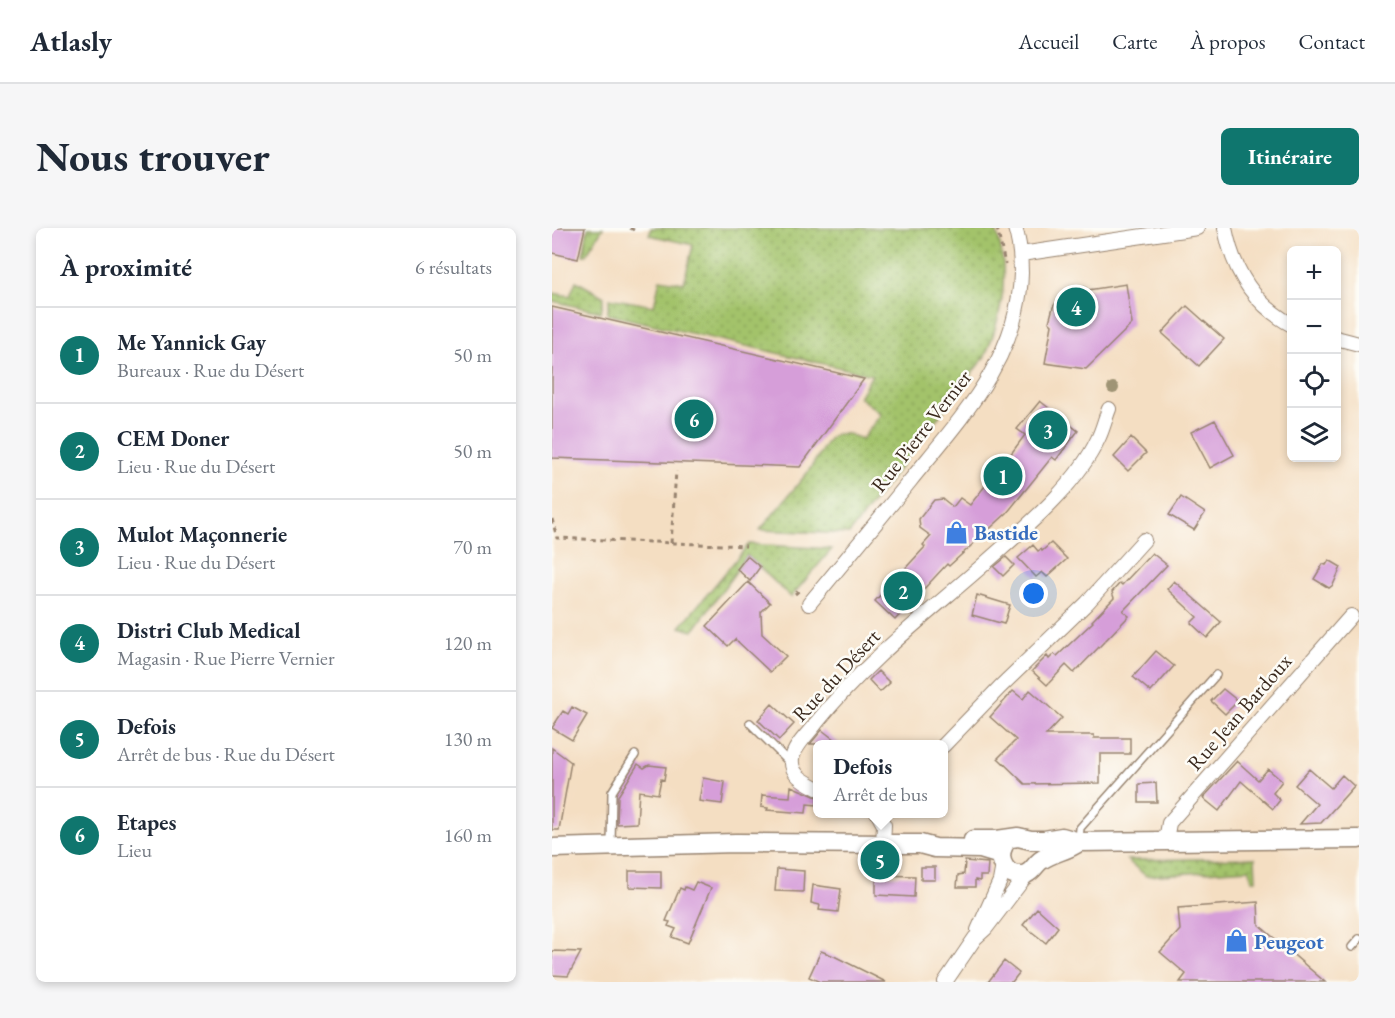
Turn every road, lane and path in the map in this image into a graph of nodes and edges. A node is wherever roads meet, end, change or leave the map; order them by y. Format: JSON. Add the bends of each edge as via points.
{"nodes":[{"id":1,"x":997,"y":228,"type":"edge"},
{"id":2,"x":1015,"y":228,"type":"edge"},
{"id":3,"x":1197,"y":228,"type":"edge"},
{"id":4,"x":1225,"y":228,"type":"edge"},
{"id":5,"x":1021,"y":254,"type":"junction"},
{"id":6,"x":1005,"y":272,"type":"dead end"},
{"id":7,"x":1287,"y":322,"type":"edge"},
{"id":8,"x":1341,"y":339,"type":"edge"},
{"id":9,"x":1359,"y":344,"type":"edge"},
{"id":10,"x":1109,"y":409,"type":"dead end"},
{"id":11,"x":676,"y":471,"type":"dead end"},
{"id":12,"x":552,"y":519,"type":"edge"},
{"id":13,"x":1144,"y":540,"type":"dead end"},
{"id":14,"x":671,"y":543,"type":"junction"},
{"id":15,"x":746,"y":546,"type":"dead end"},
{"id":16,"x":804,"y":586,"type":"dead end"},
{"id":17,"x":795,"y":594,"type":"dead end"},
{"id":18,"x":809,"y":604,"type":"dead end"},
{"id":19,"x":1355,"y":618,"type":"edge"},
{"id":20,"x":1216,"y":675,"type":"dead end"},
{"id":21,"x":750,"y":723,"type":"dead end"},
{"id":22,"x":948,"y":741,"type":"edge"},
{"id":23,"x":635,"y":755,"type":"dead end"},
{"id":24,"x":793,"y":766,"type":"junction"},
{"id":25,"x":813,"y":786,"type":"edge"},
{"id":26,"x":880,"y":818,"type":"edge"},
{"id":27,"x":1359,"y":838,"type":"edge"},
{"id":28,"x":1031,"y":840,"type":"junction"},
{"id":29,"x":1166,"y":840,"type":"junction"},
{"id":30,"x":1079,"y":842,"type":"junction"},
{"id":31,"x":883,"y":844,"type":"junction"},
{"id":32,"x":610,"y":846,"type":"junction"},
{"id":33,"x":552,"y":848,"type":"edge"},
{"id":34,"x":1004,"y":853,"type":"junction"},
{"id":35,"x":1033,"y":868,"type":"junction"},
{"id":36,"x":975,"y":938,"type":"junction"},
{"id":37,"x":1359,"y":939,"type":"edge"},
{"id":38,"x":1352,"y":947,"type":"dead end"},
{"id":39,"x":945,"y":982,"type":"edge"}],
"edges":[{"from":1,"to":6,"type":"path"},
{"from":2,"to":5,"type":"street","name":"Rue Pierre Vernier"},
{"from":3,"to":5,"type":"street"},
{"from":4,"to":7,"type":"street","via":[[1235,264],[1245,282],[1256,298]]},
{"from":5,"to":18,"type":"street","name":"Rue Pierre Vernier","via":[[1015,316],[1008,342],[991,374],[966,413]]},
{"from":8,"to":9,"type":"street"},
{"from":10,"to":24,"type":"street","name":"Rue du Désert","via":[[1098,440],[1040,514],[893,643],[843,693],[796,751]]},
{"from":11,"to":14,"type":"path"},
{"from":12,"to":14,"type":"path","via":[[557,538]]},
{"from":13,"to":22,"type":"street","via":[[1087,603]]},
{"from":14,"to":15,"type":"path"},
{"from":16,"to":17,"type":"path"},
{"from":19,"to":29,"type":"street","name":"Rue Jean Bardoux","via":[[1169,823]]},
{"from":20,"to":30,"type":"lane","via":[[1080,828]]},
{"from":21,"to":24,"type":"lane"},
{"from":23,"to":32,"type":"lane","via":[[612,792]]},
{"from":24,"to":25,"type":"street","via":[[802,780]]},
{"from":26,"to":31,"type":"street"},
{"from":27,"to":29,"type":"main road"},
{"from":28,"to":30,"type":"main road","via":[[1062,837]]},
{"from":28,"to":34,"type":"main road","via":[[1022,837]]},
{"from":28,"to":35,"type":"main road","via":[[1038,852]]},
{"from":29,"to":30,"type":"main road"},
{"from":30,"to":35,"type":"main road"},
{"from":31,"to":32,"type":"main road"},
{"from":31,"to":34,"type":"main road","via":[[935,840]]},
{"from":32,"to":33,"type":"main road"},
{"from":34,"to":35,"type":"main road","via":[[1014,874]]},
{"from":34,"to":36,"type":"street","via":[[1000,880]]},
{"from":35,"to":36,"type":"street"},
{"from":36,"to":39,"type":"street"},
{"from":37,"to":38,"type":"lane"}]}
